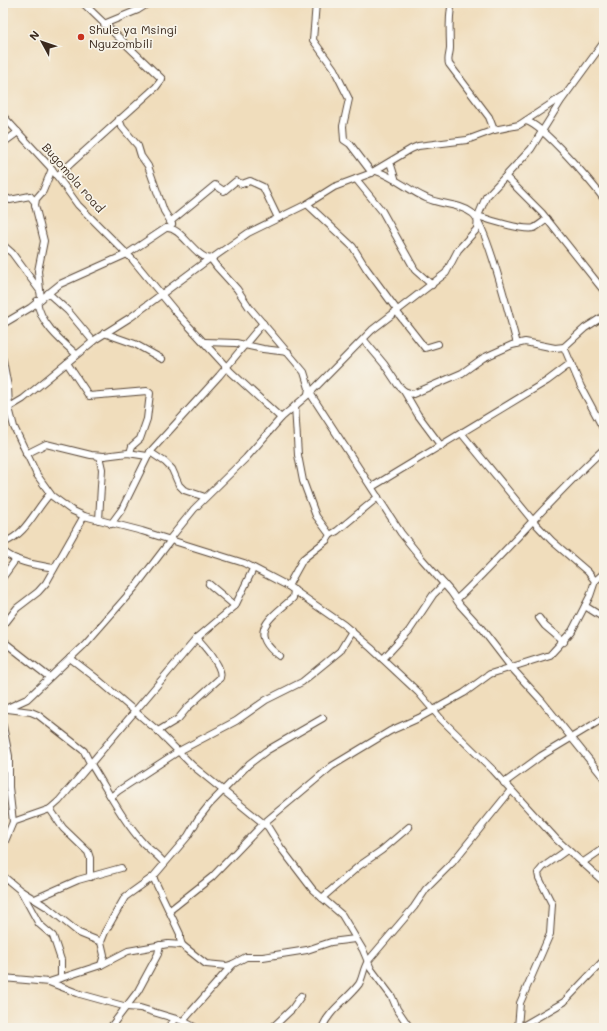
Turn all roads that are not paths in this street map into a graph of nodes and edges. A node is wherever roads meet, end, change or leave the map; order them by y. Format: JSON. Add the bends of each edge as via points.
{"nodes":[{"id":1,"x":83,"y":3,"type":"edge"},
{"id":2,"x":149,"y":3,"type":"edge"},
{"id":3,"x":316,"y":3,"type":"edge"},
{"id":4,"x":452,"y":3,"type":"edge"},
{"id":5,"x":104,"y":24,"type":"junction"},
{"id":6,"x":604,"y":42,"type":"edge"},
{"id":7,"x":565,"y":95,"type":"junction"},
{"id":8,"x":3,"y":116,"type":"edge"},
{"id":9,"x":119,"y":119,"type":"junction"},
{"id":10,"x":526,"y":121,"type":"junction"},
{"id":11,"x":494,"y":130,"type":"junction"},
{"id":12,"x":18,"y":132,"type":"junction"},
{"id":13,"x":542,"y":132,"type":"junction"},
{"id":14,"x":3,"y":143,"type":"edge"},
{"id":15,"x":390,"y":162,"type":"junction"},
{"id":16,"x":52,"y":169,"type":"junction"},
{"id":17,"x":374,"y":172,"type":"junction"},
{"id":18,"x":57,"y":176,"type":"junction"},
{"id":19,"x":506,"y":177,"type":"junction"},
{"id":20,"x":394,"y":178,"type":"junction"},
{"id":21,"x":356,"y":179,"type":"junction"},
{"id":22,"x":3,"y":196,"type":"edge"},
{"id":23,"x":604,"y":199,"type":"edge"},
{"id":24,"x":35,"y":202,"type":"junction"},
{"id":25,"x":306,"y":204,"type":"junction"},
{"id":26,"x":478,"y":217,"type":"junction"},
{"id":27,"x":278,"y":218,"type":"junction"},
{"id":28,"x":546,"y":219,"type":"junction"},
{"id":29,"x":170,"y":222,"type":"junction"},
{"id":30,"x":176,"y":231,"type":"junction"},
{"id":31,"x":3,"y":245,"type":"edge"},
{"id":32,"x":127,"y":254,"type":"junction"},
{"id":33,"x":210,"y":259,"type":"junction"},
{"id":34,"x":432,"y":285,"type":"junction"},
{"id":35,"x":40,"y":291,"type":"junction"},
{"id":36,"x":604,"y":291,"type":"edge"},
{"id":37,"x":48,"y":293,"type":"junction"},
{"id":38,"x":161,"y":294,"type":"junction"},
{"id":39,"x":39,"y":300,"type":"junction"},
{"id":40,"x":397,"y":311,"type":"junction"},
{"id":41,"x":604,"y":316,"type":"edge"},
{"id":42,"x":262,"y":323,"type":"junction"},
{"id":43,"x":3,"y":324,"type":"edge"},
{"id":44,"x":104,"y":333,"type":"junction"},
{"id":45,"x":364,"y":340,"type":"junction"},
{"id":46,"x":93,"y":341,"type":"junction"},
{"id":47,"x":204,"y":342,"type":"junction"},
{"id":48,"x":244,"y":344,"type":"junction"},
{"id":49,"x":438,"y":344,"type":"dead end"},
{"id":50,"x":517,"y":344,"type":"junction"},
{"id":51,"x":564,"y":347,"type":"junction"},
{"id":52,"x":288,"y":352,"type":"junction"},
{"id":53,"x":76,"y":354,"type":"junction"},
{"id":54,"x":162,"y":358,"type":"dead end"},
{"id":55,"x":3,"y":360,"type":"edge"},
{"id":56,"x":67,"y":363,"type":"junction"},
{"id":57,"x":571,"y":363,"type":"junction"},
{"id":58,"x":226,"y":366,"type":"junction"},
{"id":59,"x":404,"y":392,"type":"junction"},
{"id":60,"x":309,"y":393,"type":"junction"},
{"id":61,"x":295,"y":406,"type":"junction"},
{"id":62,"x":6,"y":410,"type":"edge"},
{"id":63,"x":281,"y":418,"type":"junction"},
{"id":64,"x":604,"y":430,"type":"edge"},
{"id":65,"x":462,"y":434,"type":"junction"},
{"id":66,"x":441,"y":446,"type":"junction"},
{"id":67,"x":604,"y":450,"type":"edge"},
{"id":68,"x":130,"y":453,"type":"junction"},
{"id":69,"x":26,"y":454,"type":"junction"},
{"id":70,"x":148,"y":454,"type":"junction"},
{"id":71,"x":99,"y":456,"type":"junction"},
{"id":72,"x":372,"y":487,"type":"junction"},
{"id":73,"x":50,"y":494,"type":"junction"},
{"id":74,"x":378,"y":497,"type":"junction"},
{"id":75,"x":205,"y":498,"type":"junction"},
{"id":76,"x":84,"y":516,"type":"junction"},
{"id":77,"x":99,"y":520,"type":"junction"},
{"id":78,"x":533,"y":521,"type":"junction"},
{"id":79,"x":112,"y":524,"type":"junction"},
{"id":80,"x":330,"y":535,"type":"junction"},
{"id":81,"x":170,"y":540,"type":"junction"},
{"id":82,"x":3,"y":543,"type":"edge"},
{"id":83,"x":3,"y":551,"type":"edge"},
{"id":84,"x":16,"y":559,"type":"junction"},
{"id":85,"x":54,"y":568,"type":"junction"},
{"id":86,"x":253,"y":569,"type":"junction"},
{"id":87,"x":604,"y":573,"type":"edge"},
{"id":88,"x":3,"y":576,"type":"edge"},
{"id":89,"x":595,"y":581,"type":"junction"},
{"id":90,"x":209,"y":584,"type":"dead end"},
{"id":91,"x":444,"y":584,"type":"junction"},
{"id":92,"x":288,"y":586,"type":"junction"},
{"id":93,"x":294,"y":590,"type":"junction"},
{"id":94,"x":457,"y":599,"type":"junction"},
{"id":95,"x":235,"y":606,"type":"junction"},
{"id":96,"x":585,"y":606,"type":"junction"},
{"id":97,"x":539,"y":618,"type":"dead end"},
{"id":98,"x":604,"y":618,"type":"edge"},
{"id":99,"x":3,"y":626,"type":"edge"},
{"id":100,"x":352,"y":631,"type":"junction"},
{"id":101,"x":197,"y":638,"type":"junction"},
{"id":102,"x":3,"y":641,"type":"edge"},
{"id":103,"x":564,"y":642,"type":"junction"},
{"id":104,"x":279,"y":656,"type":"dead end"},
{"id":105,"x":70,"y":658,"type":"junction"},
{"id":106,"x":383,"y":659,"type":"junction"},
{"id":107,"x":511,"y":667,"type":"junction"},
{"id":108,"x":49,"y":677,"type":"junction"},
{"id":109,"x":433,"y":709,"type":"junction"},
{"id":110,"x":5,"y":710,"type":"edge"},
{"id":111,"x":134,"y":712,"type":"junction"},
{"id":112,"x":323,"y":718,"type":"dead end"},
{"id":113,"x":604,"y":718,"type":"edge"},
{"id":114,"x":3,"y":726,"type":"edge"},
{"id":115,"x":158,"y":731,"type":"junction"},
{"id":116,"x":571,"y":738,"type":"junction"},
{"id":117,"x":179,"y":751,"type":"junction"},
{"id":118,"x":91,"y":764,"type":"junction"},
{"id":119,"x":604,"y":778,"type":"edge"},
{"id":120,"x":504,"y":783,"type":"junction"},
{"id":121,"x":510,"y":790,"type":"junction"},
{"id":122,"x":223,"y":791,"type":"junction"},
{"id":123,"x":111,"y":797,"type":"junction"},
{"id":124,"x":50,"y":809,"type":"junction"},
{"id":125,"x":12,"y":822,"type":"junction"},
{"id":126,"x":264,"y":823,"type":"junction"},
{"id":127,"x":409,"y":827,"type":"dead end"},
{"id":128,"x":3,"y":846,"type":"edge"},
{"id":129,"x":604,"y":848,"type":"edge"},
{"id":130,"x":567,"y":850,"type":"junction"},
{"id":131,"x":164,"y":863,"type":"junction"},
{"id":132,"x":582,"y":863,"type":"junction"},
{"id":133,"x":121,"y":868,"type":"dead end"},
{"id":134,"x":3,"y":876,"type":"edge"},
{"id":135,"x":90,"y":877,"type":"junction"},
{"id":136,"x":153,"y":877,"type":"junction"},
{"id":137,"x":604,"y":882,"type":"edge"},
{"id":138,"x":21,"y":891,"type":"junction"},
{"id":139,"x":322,"y":898,"type":"junction"},
{"id":140,"x":35,"y":899,"type":"junction"},
{"id":141,"x":169,"y":911,"type":"junction"},
{"id":142,"x":356,"y":939,"type":"junction"},
{"id":143,"x":101,"y":942,"type":"junction"},
{"id":144,"x":160,"y":945,"type":"junction"},
{"id":145,"x":182,"y":945,"type":"junction"},
{"id":146,"x":604,"y":960,"type":"edge"},
{"id":147,"x":368,"y":961,"type":"junction"},
{"id":148,"x":233,"y":964,"type":"junction"},
{"id":149,"x":101,"y":965,"type":"junction"},
{"id":150,"x":3,"y":978,"type":"edge"},
{"id":151,"x":62,"y":978,"type":"junction"},
{"id":152,"x":49,"y":982,"type":"junction"},
{"id":153,"x":301,"y":996,"type":"dead end"},
{"id":154,"x":127,"y":1007,"type":"junction"},
{"id":155,"x":176,"y":1019,"type":"junction"},
{"id":156,"x":183,"y":1021,"type":"junction"},
{"id":157,"x":110,"y":1028,"type":"edge"},
{"id":158,"x":167,"y":1028,"type":"edge"},
{"id":159,"x":196,"y":1028,"type":"edge"},
{"id":160,"x":272,"y":1028,"type":"edge"},
{"id":161,"x":322,"y":1028,"type":"edge"},
{"id":162,"x":410,"y":1028,"type":"edge"},
{"id":163,"x":519,"y":1028,"type":"edge"}],
"edges":[{"from":1,"to":5,"type":"street"},
{"from":2,"to":5,"type":"street"},
{"from":3,"to":17,"type":"street","via":[[313,40],[334,69],[349,99],[343,126],[344,140]]},
{"from":4,"to":11,"type":"street","via":[[449,16],[449,64],[489,117]]},
{"from":5,"to":9,"type":"street","via":[[162,78],[156,87]]},
{"from":6,"to":7,"type":"street"},
{"from":7,"to":10,"type":"street"},
{"from":7,"to":13,"type":"street"},
{"from":8,"to":12,"type":"street","name":"Bugomola road"},
{"from":9,"to":18,"type":"street"},
{"from":9,"to":29,"type":"street","via":[[138,146],[140,155],[150,170]]},
{"from":10,"to":11,"type":"street","via":[[513,127]]},
{"from":10,"to":13,"type":"street"},
{"from":11,"to":15,"type":"street","via":[[467,140],[418,146]]},
{"from":12,"to":14,"type":"street"},
{"from":12,"to":16,"type":"street","name":"Bugomola road"},
{"from":13,"to":19,"type":"street"},
{"from":13,"to":23,"type":"street","via":[[558,145]]},
{"from":15,"to":17,"type":"street"},
{"from":15,"to":20,"type":"street"},
{"from":16,"to":18,"type":"street","name":"Bugomola road"},
{"from":16,"to":24,"type":"street","via":[[43,191]]},
{"from":17,"to":20,"type":"street"},
{"from":17,"to":21,"type":"street"},
{"from":18,"to":32,"type":"street","name":"Bugomola road","via":[[78,205]]},
{"from":19,"to":26,"type":"street","via":[[486,197]]},
{"from":19,"to":28,"type":"street"},
{"from":20,"to":26,"type":"street","via":[[424,198],[467,210]]},
{"from":21,"to":25,"type":"street","via":[[334,187]]},
{"from":21,"to":34,"type":"street","via":[[382,211],[415,270]]},
{"from":22,"to":24,"type":"street","via":[[10,200],[30,196]]},
{"from":24,"to":35,"type":"street","via":[[44,241],[38,268]]},
{"from":25,"to":27,"type":"street"},
{"from":25,"to":40,"type":"street","via":[[353,247]]},
{"from":26,"to":28,"type":"street","via":[[501,224],[530,228]]},
{"from":26,"to":34,"type":"street","via":[[475,233],[458,250],[446,272]]},
{"from":26,"to":50,"type":"street"},
{"from":27,"to":29,"type":"street","via":[[262,188],[251,182],[242,184],[236,181],[224,191],[215,184]]},
{"from":27,"to":33,"type":"street","via":[[242,236]]},
{"from":28,"to":36,"type":"street"},
{"from":29,"to":30,"type":"street"},
{"from":30,"to":32,"type":"street","via":[[166,228]]},
{"from":30,"to":33,"type":"street","via":[[192,249]]},
{"from":31,"to":35,"type":"street"},
{"from":32,"to":37,"type":"street","via":[[72,278]]},
{"from":32,"to":38,"type":"street","name":"Bugomola road"},
{"from":33,"to":38,"type":"street"},
{"from":33,"to":42,"type":"street"},
{"from":34,"to":40,"type":"street"},
{"from":35,"to":39,"type":"street"},
{"from":37,"to":39,"type":"street"},
{"from":37,"to":46,"type":"street","via":[[68,311]]},
{"from":38,"to":44,"type":"street","via":[[131,317]]},
{"from":38,"to":47,"type":"street","name":"Bugomola road"},
{"from":39,"to":43,"type":"street"},
{"from":39,"to":53,"type":"street","via":[[39,313]]},
{"from":40,"to":45,"type":"street","via":[[372,330]]},
{"from":40,"to":49,"type":"street","via":[[425,348]]},
{"from":41,"to":51,"type":"street","via":[[585,328]]},
{"from":42,"to":48,"type":"street"},
{"from":42,"to":52,"type":"street"},
{"from":44,"to":46,"type":"street"},
{"from":44,"to":54,"type":"street","via":[[135,344]]},
{"from":45,"to":59,"type":"street"},
{"from":45,"to":60,"type":"street"},
{"from":46,"to":53,"type":"street"},
{"from":47,"to":48,"type":"street"},
{"from":47,"to":58,"type":"street","name":"Bugomola road"},
{"from":48,"to":52,"type":"street"},
{"from":48,"to":58,"type":"street"},
{"from":50,"to":51,"type":"street","via":[[525,342],[555,348]]},
{"from":50,"to":59,"type":"street","via":[[496,351],[462,373],[420,392]]},
{"from":51,"to":57,"type":"street"},
{"from":52,"to":60,"type":"street","via":[[304,372]]},
{"from":53,"to":56,"type":"street"},
{"from":55,"to":62,"type":"street","via":[[8,387]]},
{"from":56,"to":62,"type":"street"},
{"from":56,"to":68,"type":"street","via":[[89,396],[147,391],[150,393],[147,419],[139,440],[132,446]]},
{"from":57,"to":64,"type":"street"},
{"from":57,"to":65,"type":"street"},
{"from":58,"to":63,"type":"street","name":"Bugomola road"},
{"from":58,"to":70,"type":"street"},
{"from":59,"to":66,"type":"street"},
{"from":60,"to":61,"type":"street"},
{"from":60,"to":72,"type":"street"},
{"from":61,"to":63,"type":"street"},
{"from":61,"to":80,"type":"street","via":[[298,455],[303,481],[316,516]]},
{"from":62,"to":69,"type":"street"},
{"from":63,"to":75,"type":"street","via":[[246,458]]},
{"from":65,"to":66,"type":"street"},
{"from":65,"to":78,"type":"street"},
{"from":66,"to":72,"type":"street"},
{"from":67,"to":78,"type":"street","via":[[582,469]]},
{"from":68,"to":70,"type":"street"},
{"from":68,"to":71,"type":"street"},
{"from":69,"to":71,"type":"street","via":[[46,444]]},
{"from":69,"to":73,"type":"street"},
{"from":70,"to":75,"type":"street","via":[[165,462],[184,490]]},
{"from":70,"to":79,"type":"street","via":[[122,509]]},
{"from":71,"to":77,"type":"street","via":[[102,469]]},
{"from":72,"to":74,"type":"street"},
{"from":73,"to":76,"type":"street","via":[[71,510]]},
{"from":73,"to":82,"type":"street","via":[[25,529]]},
{"from":74,"to":80,"type":"street"},
{"from":74,"to":91,"type":"street","via":[[401,533]]},
{"from":75,"to":81,"type":"street"},
{"from":76,"to":77,"type":"street"},
{"from":76,"to":85,"type":"street"},
{"from":77,"to":79,"type":"street"},
{"from":78,"to":89,"type":"street"},
{"from":78,"to":94,"type":"street"},
{"from":79,"to":81,"type":"street"},
{"from":80,"to":92,"type":"street","via":[[303,558]]},
{"from":81,"to":86,"type":"street","via":[[232,558]]},
{"from":81,"to":105,"type":"street","via":[[136,586]]},
{"from":83,"to":84,"type":"street"},
{"from":84,"to":85,"type":"street"},
{"from":84,"to":88,"type":"street"},
{"from":85,"to":99,"type":"street","via":[[46,583],[17,608]]},
{"from":86,"to":92,"type":"street"},
{"from":86,"to":95,"type":"street"},
{"from":87,"to":89,"type":"street"},
{"from":89,"to":96,"type":"street"},
{"from":90,"to":95,"type":"street"},
{"from":91,"to":94,"type":"street"},
{"from":91,"to":106,"type":"street","via":[[433,595],[409,631]]},
{"from":92,"to":93,"type":"street"},
{"from":93,"to":100,"type":"street"},
{"from":93,"to":104,"type":"street","via":[[293,598],[268,619],[264,627],[266,644]]},
{"from":94,"to":107,"type":"street"},
{"from":95,"to":101,"type":"street"},
{"from":96,"to":98,"type":"street"},
{"from":96,"to":103,"type":"street"},
{"from":97,"to":103,"type":"street"},
{"from":100,"to":106,"type":"street"},
{"from":100,"to":117,"type":"street","via":[[340,651],[302,682],[249,710],[236,722]]},
{"from":101,"to":111,"type":"street"},
{"from":101,"to":115,"type":"street","via":[[212,656],[220,671],[220,678],[178,719]]},
{"from":102,"to":108,"type":"street"},
{"from":103,"to":107,"type":"street","via":[[545,658]]},
{"from":105,"to":108,"type":"street"},
{"from":105,"to":111,"type":"street"},
{"from":106,"to":109,"type":"street"},
{"from":107,"to":109,"type":"street","via":[[490,674],[464,693]]},
{"from":107,"to":116,"type":"street"},
{"from":108,"to":110,"type":"street","via":[[27,699]]},
{"from":109,"to":120,"type":"street"},
{"from":109,"to":126,"type":"street","via":[[332,766]]},
{"from":110,"to":118,"type":"street","via":[[31,712],[44,719],[85,752]]},
{"from":111,"to":115,"type":"street"},
{"from":111,"to":118,"type":"street"},
{"from":112,"to":122,"type":"street","via":[[266,751],[249,764]]},
{"from":113,"to":116,"type":"street"},
{"from":114,"to":125,"type":"street","via":[[9,756]]},
{"from":115,"to":117,"type":"street"},
{"from":116,"to":119,"type":"street"},
{"from":116,"to":120,"type":"street"},
{"from":117,"to":122,"type":"street"},
{"from":117,"to":123,"type":"street"},
{"from":118,"to":123,"type":"street"},
{"from":118,"to":124,"type":"street"},
{"from":120,"to":121,"type":"street"},
{"from":121,"to":130,"type":"street"},
{"from":121,"to":147,"type":"street","via":[[452,863],[426,889]]},
{"from":122,"to":126,"type":"street"},
{"from":122,"to":131,"type":"street"},
{"from":123,"to":131,"type":"street","via":[[144,844]]},
{"from":124,"to":125,"type":"street"},
{"from":124,"to":135,"type":"street","via":[[63,828],[88,852]]},
{"from":125,"to":128,"type":"street"},
{"from":126,"to":139,"type":"street","via":[[313,890]]},
{"from":126,"to":141,"type":"street","via":[[212,878]]},
{"from":127,"to":139,"type":"street"},
{"from":129,"to":132,"type":"street"},
{"from":130,"to":132,"type":"street"},
{"from":130,"to":163,"type":"street","via":[[538,873],[552,904],[550,934],[520,1003]]},
{"from":131,"to":136,"type":"street"},
{"from":132,"to":137,"type":"street"},
{"from":133,"to":135,"type":"street"},
{"from":134,"to":138,"type":"street"},
{"from":135,"to":140,"type":"street"},
{"from":136,"to":141,"type":"street"},
{"from":136,"to":143,"type":"street","via":[[125,897]]},
{"from":138,"to":140,"type":"street"},
{"from":138,"to":151,"type":"street","via":[[40,924],[53,936],[61,960]]},
{"from":139,"to":142,"type":"street","via":[[342,915]]},
{"from":140,"to":143,"type":"street","via":[[79,933]]},
{"from":141,"to":145,"type":"street","via":[[180,934]]},
{"from":142,"to":147,"type":"street"},
{"from":142,"to":148,"type":"street","via":[[331,942],[307,950],[242,958]]},
{"from":143,"to":149,"type":"street","via":[[104,954]]},
{"from":144,"to":145,"type":"street"},
{"from":144,"to":149,"type":"street","via":[[128,951]]},
{"from":144,"to":154,"type":"street","via":[[158,954]]},
{"from":145,"to":148,"type":"street","via":[[206,964]]},
{"from":146,"to":163,"type":"street","via":[[564,1002]]},
{"from":147,"to":161,"type":"street","via":[[359,983],[328,1016]]},
{"from":147,"to":162,"type":"street"},
{"from":148,"to":156,"type":"street"},
{"from":149,"to":151,"type":"street"},
{"from":150,"to":152,"type":"street"},
{"from":151,"to":152,"type":"street"},
{"from":152,"to":154,"type":"street"},
{"from":153,"to":160,"type":"street"},
{"from":154,"to":155,"type":"street","via":[[140,1008]]},
{"from":154,"to":157,"type":"street"},
{"from":155,"to":156,"type":"street"},
{"from":155,"to":158,"type":"street"},
{"from":156,"to":159,"type":"street"}]}
